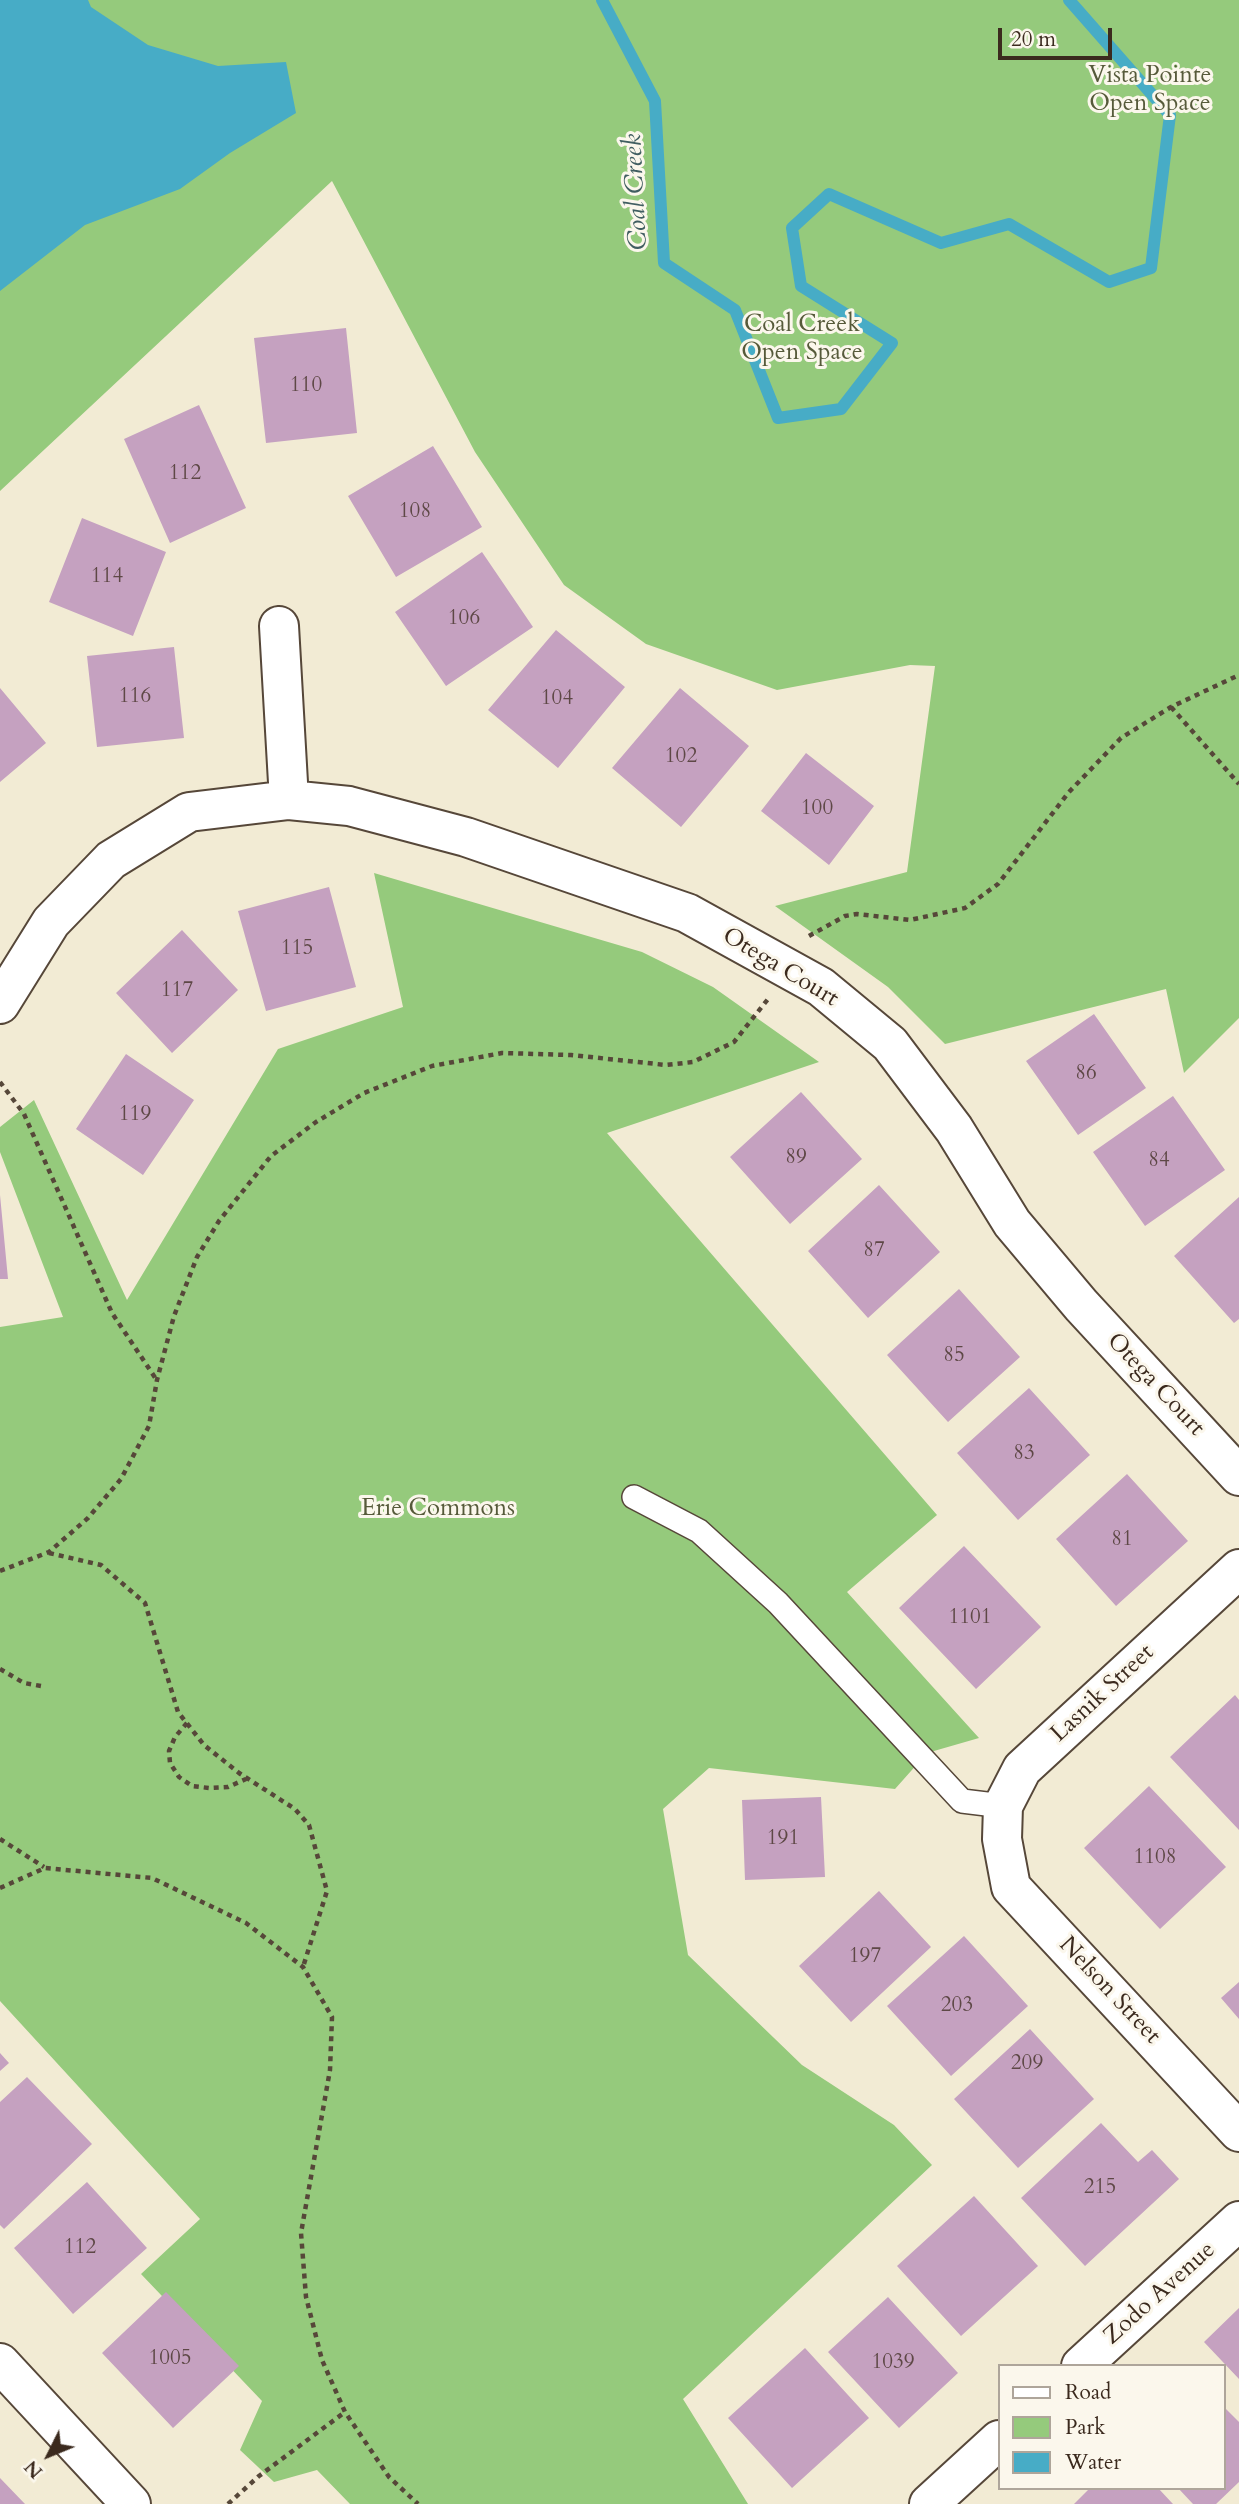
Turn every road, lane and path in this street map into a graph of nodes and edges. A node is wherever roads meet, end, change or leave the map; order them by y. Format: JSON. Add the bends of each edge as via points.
{"nodes":[{"id":1,"x":279,"y":626,"type":"dead end"},
{"id":2,"x":1239,"y":675,"type":"edge"},
{"id":3,"x":1171,"y":707,"type":"junction"},
{"id":4,"x":1239,"y":784,"type":"edge"},
{"id":5,"x":289,"y":800,"type":"junction"},
{"id":6,"x":804,"y":942,"type":"dead end"},
{"id":7,"x":774,"y":989,"type":"dead end"},
{"id":8,"x":0,"y":1004,"type":"edge"},
{"id":9,"x":0,"y":1082,"type":"edge"},
{"id":10,"x":157,"y":1380,"type":"junction"},
{"id":11,"x":1239,"y":1476,"type":"edge"},
{"id":12,"x":634,"y":1497,"type":"dead end"},
{"id":13,"x":48,"y":1552,"type":"junction"},
{"id":14,"x":1239,"y":1569,"type":"edge"},
{"id":15,"x":0,"y":1571,"type":"edge"},
{"id":16,"x":0,"y":1669,"type":"edge"},
{"id":17,"x":41,"y":1686,"type":"dead end"},
{"id":18,"x":187,"y":1723,"type":"junction"},
{"id":19,"x":247,"y":1779,"type":"junction"},
{"id":20,"x":1003,"y":1822,"type":"junction"},
{"id":21,"x":0,"y":1839,"type":"edge"},
{"id":22,"x":45,"y":1868,"type":"junction"},
{"id":23,"x":0,"y":1888,"type":"edge"},
{"id":24,"x":303,"y":1966,"type":"junction"},
{"id":25,"x":1239,"y":2132,"type":"edge"},
{"id":26,"x":1239,"y":2221,"type":"edge"},
{"id":27,"x":0,"y":2363,"type":"edge"},
{"id":28,"x":1083,"y":2364,"type":"edge"},
{"id":29,"x":345,"y":2412,"type":"junction"},
{"id":30,"x":998,"y":2441,"type":"edge"},
{"id":31,"x":131,"y":2504,"type":"edge"},
{"id":32,"x":228,"y":2504,"type":"edge"},
{"id":33,"x":418,"y":2504,"type":"edge"},
{"id":34,"x":929,"y":2504,"type":"edge"}],
"edges":[{"from":1,"to":5,"type":"street"},
{"from":2,"to":3,"type":"path"},
{"from":3,"to":4,"type":"path"},
{"from":3,"to":6,"type":"path","via":[[1121,738],[1094,764],[1015,864],[982,898],[939,916],[845,916],[810,933]]},
{"from":5,"to":8,"type":"street","name":"Otega Court","via":[[189,812],[111,860],[51,922]]},
{"from":5,"to":11,"type":"street","name":"Otega Court","via":[[349,806],[466,837],[687,913],[821,987],[890,1044],[954,1129],[1012,1223]]},
{"from":7,"to":10,"type":"path","via":[[734,1042],[693,1062],[652,1064],[571,1055],[502,1054],[432,1066],[364,1093],[316,1122],[271,1156],[197,1257],[174,1316]]},
{"from":9,"to":10,"type":"path","via":[[24,1114],[112,1313]]},
{"from":10,"to":13,"type":"path","via":[[149,1426],[121,1479],[88,1518]]},
{"from":12,"to":20,"type":"lane","via":[[699,1531],[778,1603],[962,1801]]},
{"from":13,"to":15,"type":"path"},
{"from":13,"to":18,"type":"path","via":[[101,1565],[145,1603],[178,1712]]},
{"from":14,"to":20,"type":"street","name":"Lasnik Street","via":[[1023,1769]]},
{"from":16,"to":17,"type":"path","via":[[24,1683]]},
{"from":18,"to":19,"type":"path","via":[[204,1745]]},
{"from":18,"to":19,"type":"path","via":[[169,1751],[178,1777],[192,1786],[209,1788],[229,1787]]},
{"from":19,"to":24,"type":"path","via":[[295,1809],[309,1825],[327,1891]]},
{"from":20,"to":25,"type":"street","name":"Nelson Street","via":[[1011,1886]]},
{"from":21,"to":22,"type":"path"},
{"from":22,"to":23,"type":"path"},
{"from":22,"to":24,"type":"path","via":[[152,1878],[246,1923]]},
{"from":24,"to":29,"type":"path","via":[[331,2017],[330,2070],[301,2233],[306,2297],[322,2360]]},
{"from":26,"to":28,"type":"street","name":"Zodo Avenue"},
{"from":27,"to":31,"type":"street"},
{"from":29,"to":32,"type":"path"},
{"from":29,"to":33,"type":"path","via":[[389,2477]]},
{"from":30,"to":34,"type":"street"}]}
